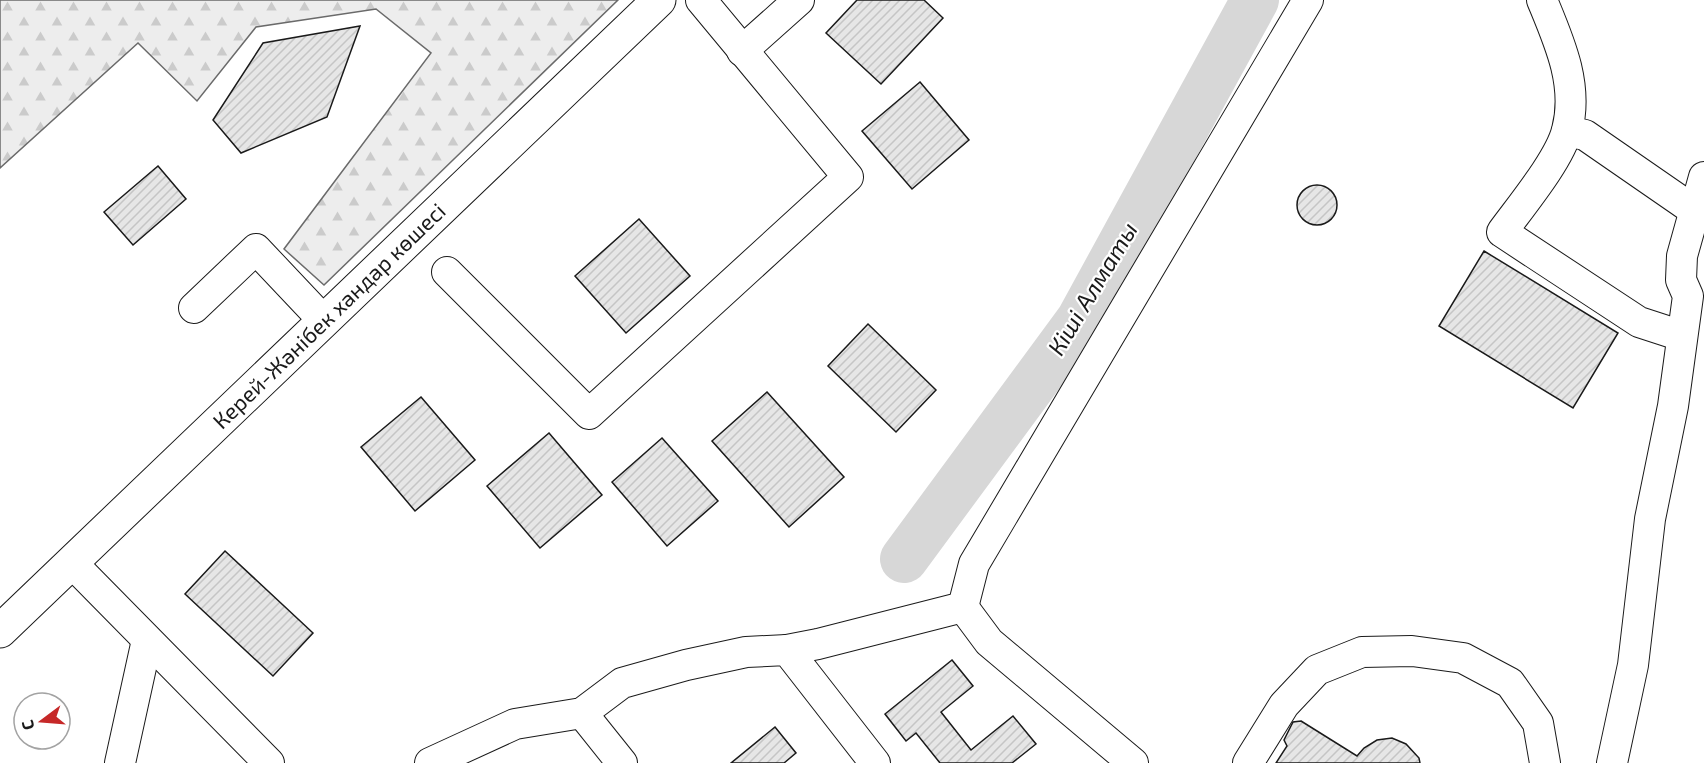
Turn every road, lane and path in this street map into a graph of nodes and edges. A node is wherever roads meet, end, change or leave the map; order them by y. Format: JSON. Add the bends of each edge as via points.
{"nodes":[{"id":1,"x":658,"y":0,"type":"edge"},
{"id":2,"x":701,"y":0,"type":"edge"},
{"id":3,"x":799,"y":0,"type":"edge"},
{"id":4,"x":1308,"y":0,"type":"edge"},
{"id":5,"x":1542,"y":0,"type":"edge"},
{"id":6,"x":742,"y":51,"type":"junction"},
{"id":7,"x":1567,"y":131,"type":"junction"},
{"id":8,"x":1704,"y":177,"type":"edge"},
{"id":9,"x":1695,"y":211,"type":"junction"},
{"id":10,"x":447,"y":272,"type":"dead end"},
{"id":11,"x":194,"y":308,"type":"dead end"},
{"id":12,"x":324,"y":321,"type":"junction"},
{"id":13,"x":1682,"y":336,"type":"junction"},
{"id":14,"x":72,"y":563,"type":"junction"},
{"id":15,"x":963,"y":607,"type":"junction"},
{"id":16,"x":0,"y":631,"type":"edge"},
{"id":17,"x":147,"y":640,"type":"junction"},
{"id":18,"x":787,"y":650,"type":"junction"},
{"id":19,"x":582,"y":713,"type":"junction"},
{"id":20,"x":120,"y":763,"type":"edge"},
{"id":21,"x":268,"y":763,"type":"edge"},
{"id":22,"x":430,"y":763,"type":"edge"},
{"id":23,"x":622,"y":763,"type":"edge"},
{"id":24,"x":875,"y":763,"type":"edge"},
{"id":25,"x":1133,"y":763,"type":"edge"},
{"id":26,"x":1248,"y":763,"type":"edge"},
{"id":27,"x":1545,"y":763,"type":"edge"},
{"id":28,"x":1612,"y":763,"type":"edge"}],
"edges":[{"from":1,"to":12,"type":"main road","name":"Керей-Жәнібек хандар көшесі"},
{"from":2,"to":6,"type":"lane"},
{"from":3,"to":6,"type":"lane"},
{"from":4,"to":15,"type":"lane","via":[[974,564]]},
{"from":5,"to":7,"type":"lane","via":[[1564,52],[1571,100]]},
{"from":6,"to":10,"type":"lane","via":[[848,177],[589,414]]},
{"from":7,"to":9,"type":"lane","via":[[1585,135]]},
{"from":7,"to":13,"type":"lane","via":[[1556,157],[1502,232],[1639,322]]},
{"from":8,"to":9,"type":"lane"},
{"from":9,"to":13,"type":"lane","via":[[1682,256],[1681,280],[1688,296]]},
{"from":11,"to":12,"type":"lane","via":[[256,249]]},
{"from":12,"to":14,"type":"main road","name":"Керей-Жәнібек хандар көшесі"},
{"from":13,"to":28,"type":"lane","via":[[1673,406],[1650,519],[1633,665]]},
{"from":14,"to":16,"type":"main road","name":"Керей-Жәнібек хандар көшесі"},
{"from":14,"to":17,"type":"lane"},
{"from":15,"to":18,"type":"lane"},
{"from":15,"to":25,"type":"lane","via":[[989,642]]},
{"from":17,"to":20,"type":"lane"},
{"from":17,"to":21,"type":"lane"},
{"from":18,"to":19,"type":"lane","via":[[746,652],[622,683]]},
{"from":18,"to":24,"type":"lane"},
{"from":19,"to":22,"type":"lane","via":[[515,724]]},
{"from":19,"to":23,"type":"lane"},
{"from":26,"to":27,"type":"lane","via":[[1284,705],[1317,670],[1362,652],[1412,651],[1463,658],[1510,683],[1538,723]]}]}
